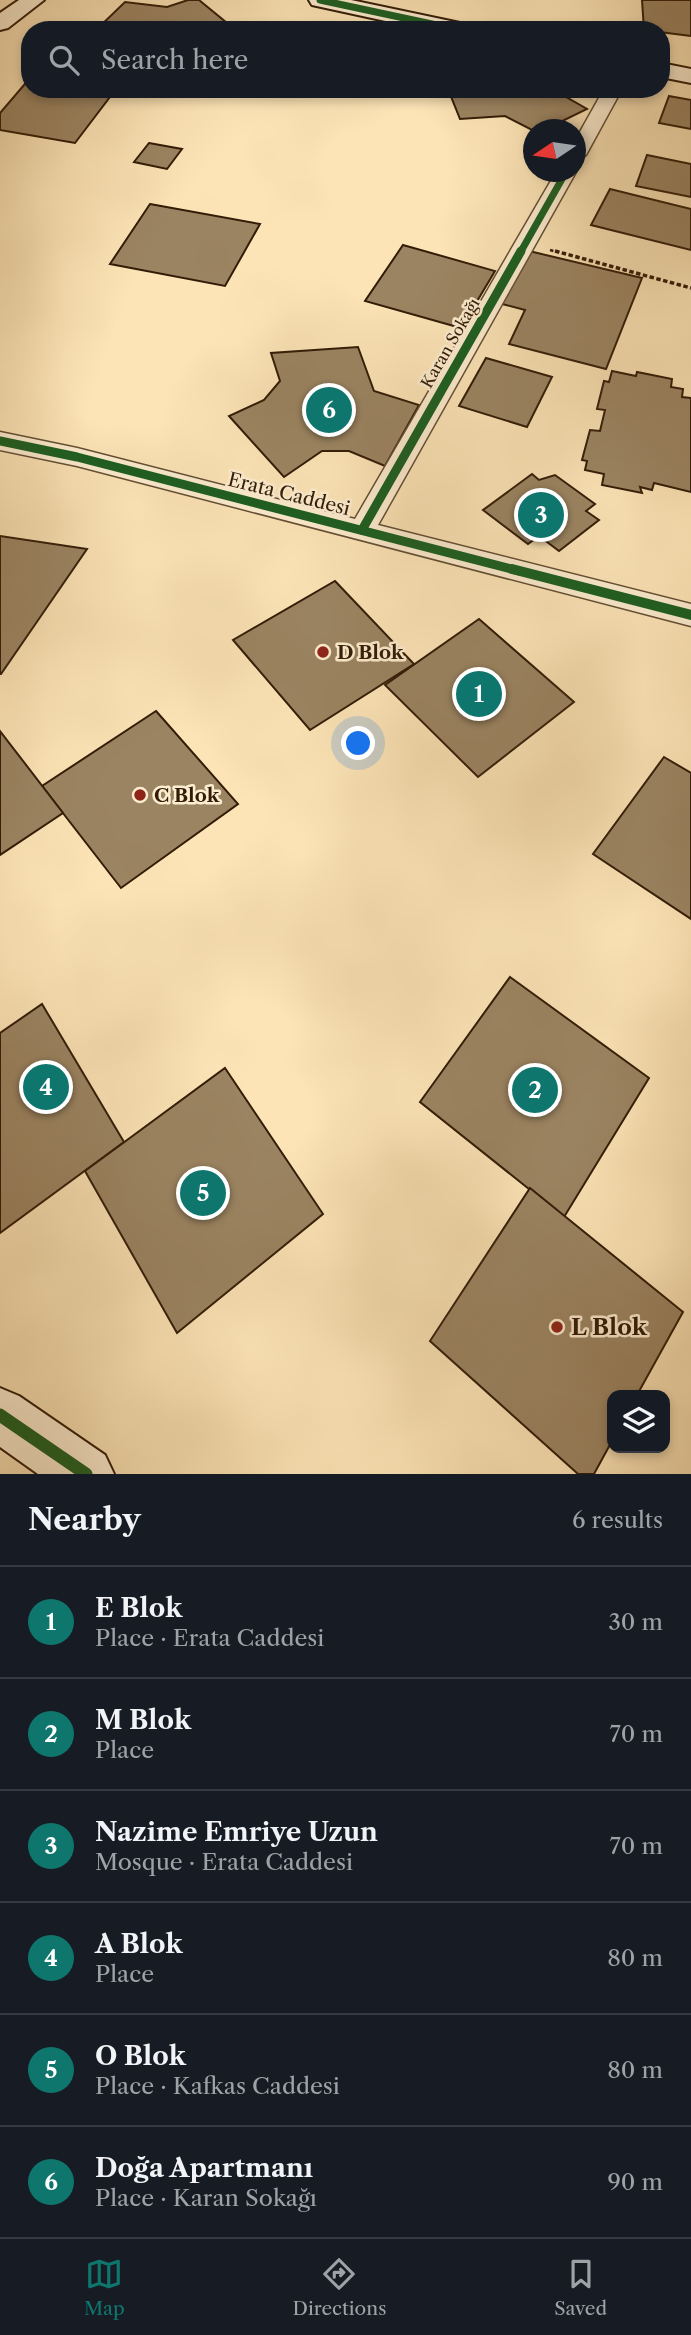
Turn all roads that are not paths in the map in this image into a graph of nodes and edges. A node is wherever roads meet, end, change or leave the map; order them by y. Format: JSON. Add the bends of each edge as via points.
{"nodes":[{"id":1,"x":8,"y":0,"type":"edge"},
{"id":2,"x":33,"y":0,"type":"edge"},
{"id":3,"x":320,"y":0,"type":"edge"},
{"id":4,"x":0,"y":13,"type":"edge"},
{"id":5,"x":418,"y":21,"type":"edge"},
{"id":6,"x":0,"y":23,"type":"edge"},
{"id":7,"x":670,"y":72,"type":"edge"},
{"id":8,"x":691,"y":76,"type":"edge"},
{"id":9,"x":608,"y":98,"type":"edge"},
{"id":10,"x":586,"y":137,"type":"edge"},
{"id":11,"x":560,"y":182,"type":"edge"},
{"id":12,"x":0,"y":441,"type":"edge"},
{"id":13,"x":362,"y":530,"type":"junction"},
{"id":14,"x":691,"y":615,"type":"edge"},
{"id":15,"x":0,"y":1415,"type":"edge"},
{"id":16,"x":86,"y":1474,"type":"edge"}],
"edges":[{"from":1,"to":4,"type":"street"},
{"from":2,"to":6,"type":"street"},
{"from":3,"to":5,"type":"street"},
{"from":7,"to":8,"type":"street"},
{"from":9,"to":10,"type":"street"},
{"from":11,"to":13,"type":"street","name":"Karan Sokağı"},
{"from":12,"to":13,"type":"street","name":"Erata Caddesi"},
{"from":13,"to":14,"type":"street","name":"Erata Caddesi"},
{"from":15,"to":16,"type":"street"}]}
